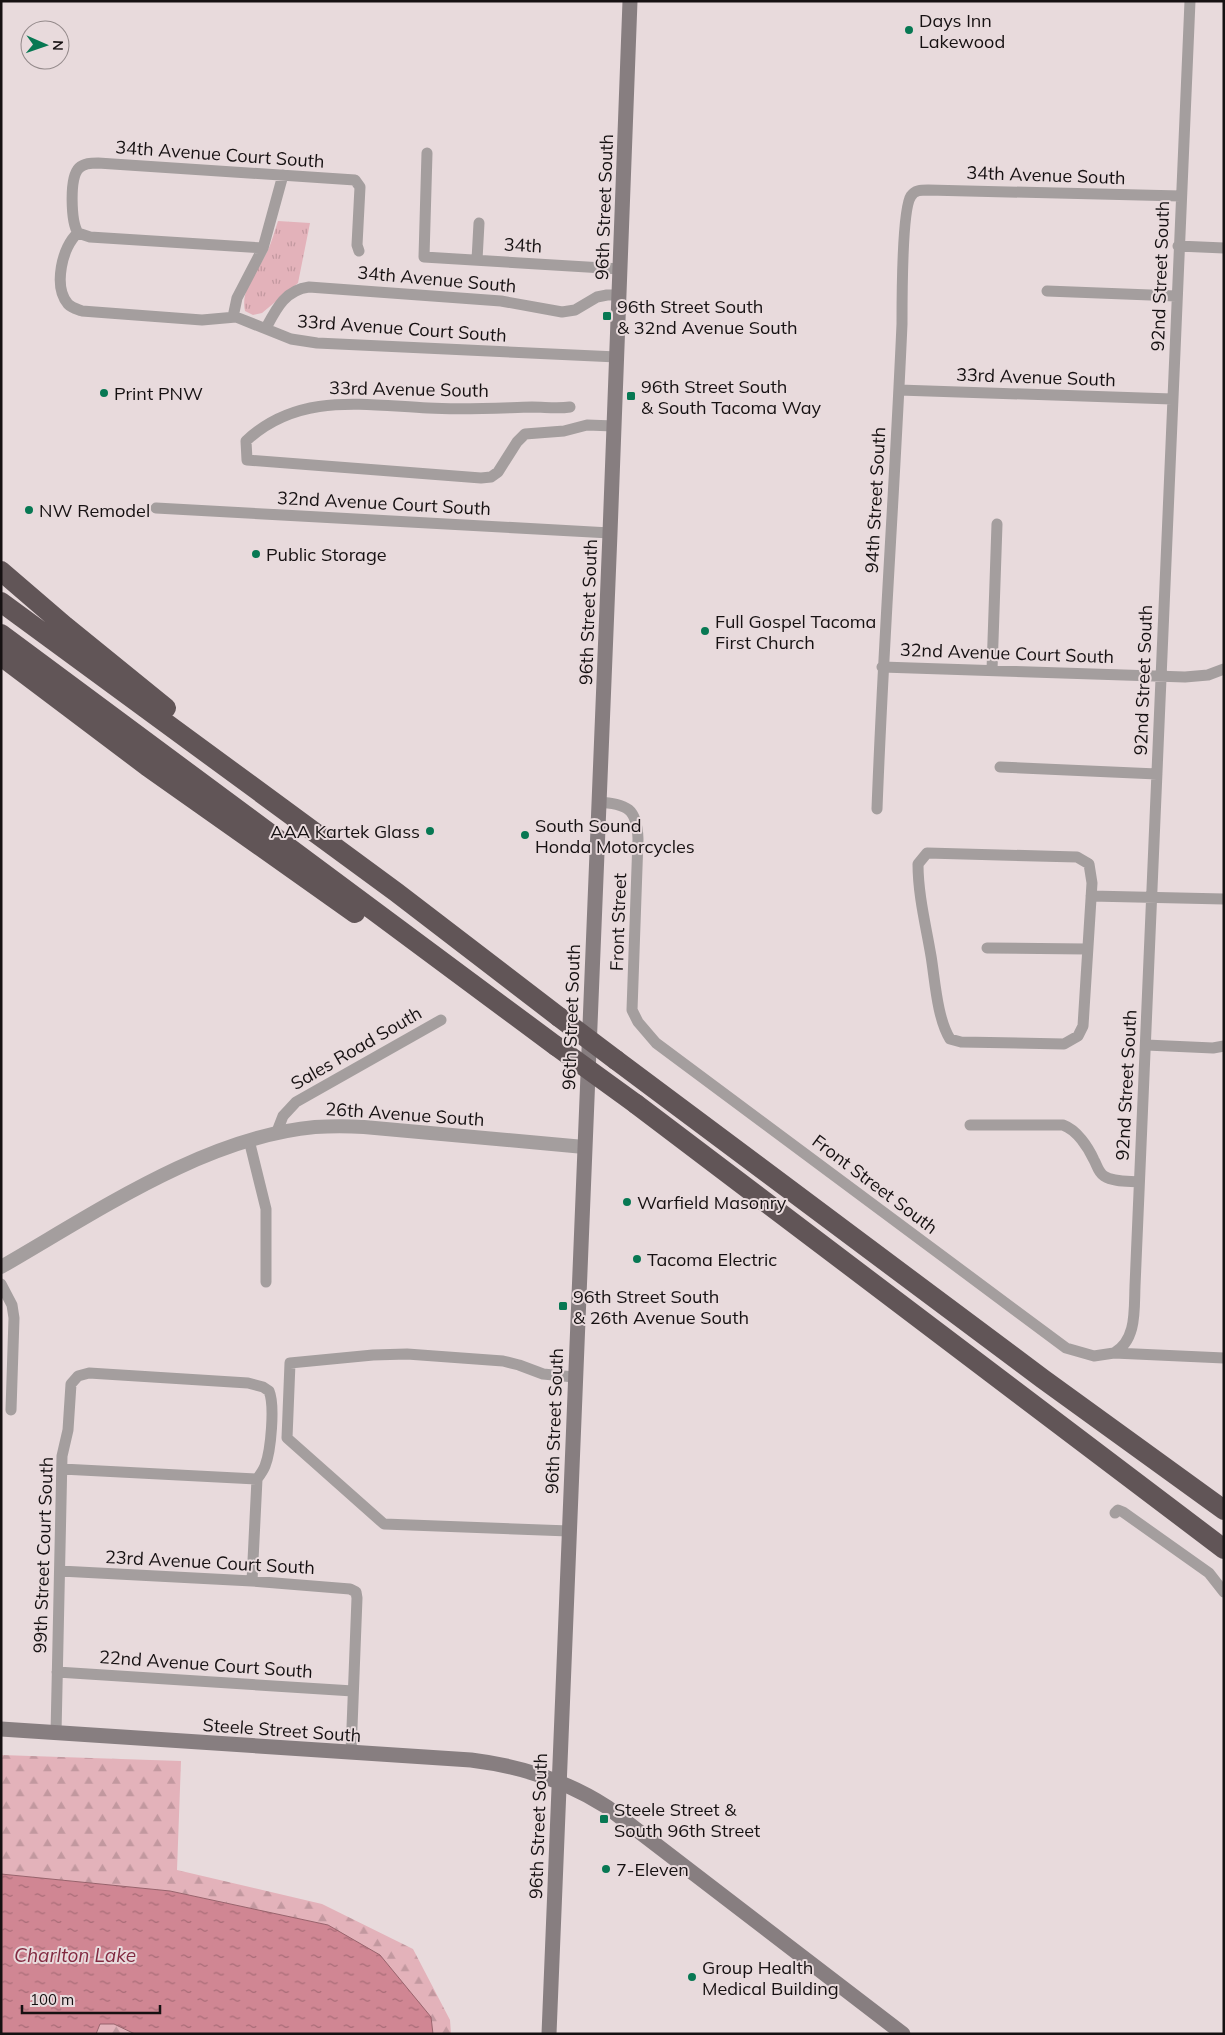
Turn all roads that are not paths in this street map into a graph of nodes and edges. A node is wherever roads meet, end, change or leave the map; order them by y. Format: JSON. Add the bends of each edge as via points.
{"nodes":[{"id":1,"x":630,"y":1,"type":"edge"},
{"id":2,"x":1190,"y":1,"type":"edge"},
{"id":3,"x":427,"y":153,"type":"dead end"},
{"id":4,"x":283,"y":175,"type":"junction"},
{"id":5,"x":912,"y":195,"type":"joint"},
{"id":6,"x":1181,"y":196,"type":"junction"},
{"id":7,"x":479,"y":223,"type":"dead end"},
{"id":8,"x":78,"y":233,"type":"junction"},
{"id":9,"x":1178,"y":246,"type":"junction"},
{"id":10,"x":263,"y":248,"type":"junction"},
{"id":11,"x":1224,"y":248,"type":"edge"},
{"id":12,"x":359,"y":251,"type":"dead end"},
{"id":13,"x":477,"y":260,"type":"junction"},
{"id":14,"x":620,"y":269,"type":"junction"},
{"id":15,"x":1047,"y":292,"type":"dead end"},
{"id":16,"x":619,"y":295,"type":"junction"},
{"id":17,"x":1176,"y":296,"type":"junction"},
{"id":18,"x":233,"y":317,"type":"junction"},
{"id":19,"x":266,"y":328,"type":"junction"},
{"id":20,"x":617,"y":357,"type":"junction"},
{"id":21,"x":899,"y":390,"type":"junction"},
{"id":22,"x":1172,"y":399,"type":"junction"},
{"id":23,"x":570,"y":407,"type":"dead end"},
{"id":24,"x":614,"y":426,"type":"junction"},
{"id":25,"x":247,"y":460,"type":"joint"},
{"id":26,"x":156,"y":508,"type":"dead end"},
{"id":27,"x":997,"y":524,"type":"dead end"},
{"id":28,"x":610,"y":534,"type":"junction"},
{"id":29,"x":1,"y":571,"type":"edge"},
{"id":30,"x":1,"y":602,"type":"edge"},
{"id":31,"x":1,"y":634,"type":"edge"},
{"id":32,"x":1,"y":656,"type":"edge"},
{"id":33,"x":882,"y":667,"type":"junction"},
{"id":34,"x":1224,"y":669,"type":"edge"},
{"id":35,"x":992,"y":670,"type":"junction"},
{"id":36,"x":1161,"y":676,"type":"junction"},
{"id":37,"x":1000,"y":767,"type":"dead end"},
{"id":38,"x":1157,"y":774,"type":"junction"},
{"id":39,"x":598,"y":802,"type":"junction"},
{"id":40,"x":878,"y":808,"type":"dead end"},
{"id":41,"x":396,"y":892,"type":"junction"},
{"id":42,"x":1091,"y":896,"type":"junction"},
{"id":43,"x":1152,"y":896,"type":"junction"},
{"id":44,"x":1224,"y":899,"type":"edge"},
{"id":45,"x":987,"y":948,"type":"dead end"},
{"id":46,"x":1086,"y":949,"type":"junction"},
{"id":47,"x":632,"y":1010,"type":"joint"},
{"id":48,"x":440,"y":1020,"type":"dead end"},
{"id":49,"x":537,"y":1031,"type":"junction"},
{"id":50,"x":1146,"y":1045,"type":"junction"},
{"id":51,"x":1224,"y":1046,"type":"edge"},
{"id":52,"x":970,"y":1125,"type":"dead end"},
{"id":53,"x":276,"y":1134,"type":"junction"},
{"id":54,"x":249,"y":1140,"type":"junction"},
{"id":55,"x":584,"y":1147,"type":"junction"},
{"id":56,"x":1139,"y":1182,"type":"junction"},
{"id":57,"x":1,"y":1267,"type":"edge"},
{"id":58,"x":266,"y":1282,"type":"dead end"},
{"id":59,"x":1,"y":1284,"type":"edge"},
{"id":60,"x":1114,"y":1354,"type":"junction"},
{"id":61,"x":1224,"y":1358,"type":"edge"},
{"id":62,"x":574,"y":1378,"type":"junction"},
{"id":63,"x":11,"y":1410,"type":"dead end"},
{"id":64,"x":62,"y":1469,"type":"junction"},
{"id":65,"x":257,"y":1479,"type":"junction"},
{"id":66,"x":1224,"y":1510,"type":"edge"},
{"id":67,"x":1115,"y":1512,"type":"dead end"},
{"id":68,"x":569,"y":1531,"type":"junction"},
{"id":69,"x":1224,"y":1549,"type":"edge"},
{"id":70,"x":60,"y":1571,"type":"junction"},
{"id":71,"x":252,"y":1581,"type":"junction"},
{"id":72,"x":1224,"y":1592,"type":"edge"},
{"id":73,"x":57,"y":1672,"type":"junction"},
{"id":74,"x":353,"y":1692,"type":"junction"},
{"id":75,"x":1,"y":1729,"type":"edge"},
{"id":76,"x":56,"y":1734,"type":"junction"},
{"id":77,"x":351,"y":1753,"type":"junction"},
{"id":78,"x":558,"y":1781,"type":"junction"},
{"id":79,"x":886,"y":2030,"type":"edge"},
{"id":80,"x":549,"y":2034,"type":"edge"},
{"id":81,"x":903,"y":2034,"type":"edge"}],
"edges":[{"from":1,"to":14,"type":"main road","name":"96th Street South"},
{"from":2,"to":6,"type":"street","name":"92nd Street South"},
{"from":3,"to":13,"type":"street","name":"34th","via":[[424,257]]},
{"from":4,"to":8,"type":"street","name":"34th Avenue Court South","via":[[95,163],[80,166],[73,188],[74,222]]},
{"from":4,"to":10,"type":"street"},
{"from":4,"to":12,"type":"street","name":"34th Avenue Court South","via":[[358,182]]},
{"from":5,"to":6,"type":"street","name":"34th Avenue South","via":[[918,190],[928,190]]},
{"from":5,"to":21,"type":"street","name":"94th Street South","via":[[906,218]]},
{"from":6,"to":9,"type":"street","name":"92nd Street South"},
{"from":7,"to":13,"type":"street"},
{"from":8,"to":10,"type":"street","via":[[88,237]]},
{"from":8,"to":18,"type":"street","name":"33rd Avenue Court South","via":[[66,247],[62,268],[63,293],[70,305],[90,312],[207,320]]},
{"from":9,"to":11,"type":"street"},
{"from":9,"to":17,"type":"street","name":"92nd Street South"},
{"from":10,"to":18,"type":"street","via":[[237,298]]},
{"from":13,"to":14,"type":"street","name":"34th"},
{"from":14,"to":16,"type":"main road","name":"96th Street South"},
{"from":15,"to":17,"type":"street"},
{"from":16,"to":19,"type":"street","name":"34th Avenue South","via":[[597,297],[575,310],[562,312],[501,301],[309,287],[286,297]]},
{"from":16,"to":20,"type":"main road","name":"96th Street South"},
{"from":17,"to":22,"type":"street","name":"92nd Street South"},
{"from":18,"to":19,"type":"street","name":"33rd Avenue Court South"},
{"from":19,"to":20,"type":"street","name":"33rd Avenue Court South","via":[[296,340],[316,343]]},
{"from":20,"to":24,"type":"main road","name":"96th Street South"},
{"from":21,"to":22,"type":"street","name":"33rd Avenue South"},
{"from":21,"to":33,"type":"street","name":"94th Street South"},
{"from":22,"to":36,"type":"street","name":"92nd Street South"},
{"from":23,"to":25,"type":"street","name":"33rd Avenue South","via":[[456,409],[352,403],[325,405],[290,414],[259,429],[246,441]]},
{"from":24,"to":25,"type":"street","name":"32nd Avenue Court South","via":[[586,425],[564,431],[525,434],[498,472],[481,478]]},
{"from":24,"to":28,"type":"main road","name":"96th Street South"},
{"from":26,"to":28,"type":"street","name":"32nd Avenue Court South"},
{"from":27,"to":35,"type":"street"},
{"from":28,"to":39,"type":"main road","name":"96th Street South"},
{"from":29,"to":41,"type":"highway"},
{"from":30,"to":41,"type":"highway"},
{"from":31,"to":49,"type":"highway"},
{"from":32,"to":49,"type":"highway","via":[[147,766],[372,925]]},
{"from":33,"to":35,"type":"street","name":"32nd Avenue Court South"},
{"from":33,"to":40,"type":"street","name":"94th Street South"},
{"from":34,"to":36,"type":"street","name":"32nd Avenue Court South","via":[[1193,676]]},
{"from":35,"to":36,"type":"street","name":"32nd Avenue Court South"},
{"from":36,"to":38,"type":"street","name":"92nd Street South"},
{"from":37,"to":38,"type":"street"},
{"from":38,"to":43,"type":"street","name":"92nd Street South"},
{"from":39,"to":47,"type":"street","name":"Front Street","via":[[628,808],[638,826]]},
{"from":39,"to":55,"type":"main road","name":"96th Street South"},
{"from":41,"to":66,"type":"highway","bridge":true,"via":[[1043,1379]]},
{"from":42,"to":43,"type":"street"},
{"from":42,"to":46,"type":"street"},
{"from":42,"to":46,"type":"street","via":[[1089,864],[1077,857],[932,852],[918,864],[919,890],[939,1002],[948,1034],[953,1040],[1064,1044],[1078,1036],[1083,1026]]},
{"from":43,"to":44,"type":"street"},
{"from":43,"to":50,"type":"street","name":"92nd Street South"},
{"from":45,"to":46,"type":"street"},
{"from":47,"to":60,"type":"street","name":"Front Street South","via":[[656,1043],[1058,1342],[1088,1355]]},
{"from":48,"to":53,"type":"street","name":"Sales Road South","via":[[296,1102],[283,1116]]},
{"from":49,"to":69,"type":"highway","bridge":true},
{"from":50,"to":51,"type":"street"},
{"from":50,"to":56,"type":"street","name":"92nd Street South"},
{"from":52,"to":56,"type":"street","via":[[1064,1125],[1077,1135],[1105,1176]]},
{"from":53,"to":54,"type":"street","name":"26th Avenue South"},
{"from":53,"to":55,"type":"street","name":"26th Avenue South","via":[[314,1127],[348,1126]]},
{"from":54,"to":57,"type":"street","name":"26th Avenue South","via":[[170,1171]]},
{"from":54,"to":58,"type":"street","via":[[266,1209]]},
{"from":55,"to":62,"type":"main road","name":"96th Street South"},
{"from":56,"to":60,"type":"street","name":"92nd Street South","via":[[1133,1320],[1127,1342]]},
{"from":59,"to":63,"type":"street","via":[[12,1305],[14,1318]]},
{"from":60,"to":61,"type":"street","name":"Front Street South"},
{"from":62,"to":68,"type":"main road","name":"96th Street South"},
{"from":62,"to":68,"type":"street","via":[[554,1376],[503,1361],[407,1354],[290,1363],[287,1438],[384,1524]]},
{"from":64,"to":65,"type":"street"},
{"from":64,"to":65,"type":"street","name":"99th Street Court South","via":[[70,1390],[75,1378],[95,1374],[248,1384],[266,1388],[271,1396],[269,1446],[266,1465]]},
{"from":64,"to":70,"type":"street","name":"99th Street Court South"},
{"from":65,"to":71,"type":"street"},
{"from":67,"to":72,"type":"street","via":[[1123,1512],[1209,1574]]},
{"from":68,"to":78,"type":"main road","name":"96th Street South"},
{"from":70,"to":71,"type":"street","name":"23rd Avenue Court South"},
{"from":70,"to":73,"type":"street","name":"99th Street Court South"},
{"from":71,"to":74,"type":"street","name":"23rd Avenue Court South","via":[[346,1588],[356,1592]]},
{"from":73,"to":74,"type":"street","name":"22nd Avenue Court South"},
{"from":73,"to":76,"type":"street","name":"99th Street Court South"},
{"from":74,"to":77,"type":"street"},
{"from":75,"to":76,"type":"main road","name":"Steele Street South"},
{"from":76,"to":77,"type":"main road","name":"Steele Street South"},
{"from":77,"to":78,"type":"main road","name":"Steele Street South","via":[[489,1762]]},
{"from":78,"to":79,"type":"main road","name":"Steele Street South","via":[[620,1817]]},
{"from":78,"to":80,"type":"main road","name":"96th Street South"},
{"from":79,"to":81,"type":"main road","name":"Steele Street South"}]}
